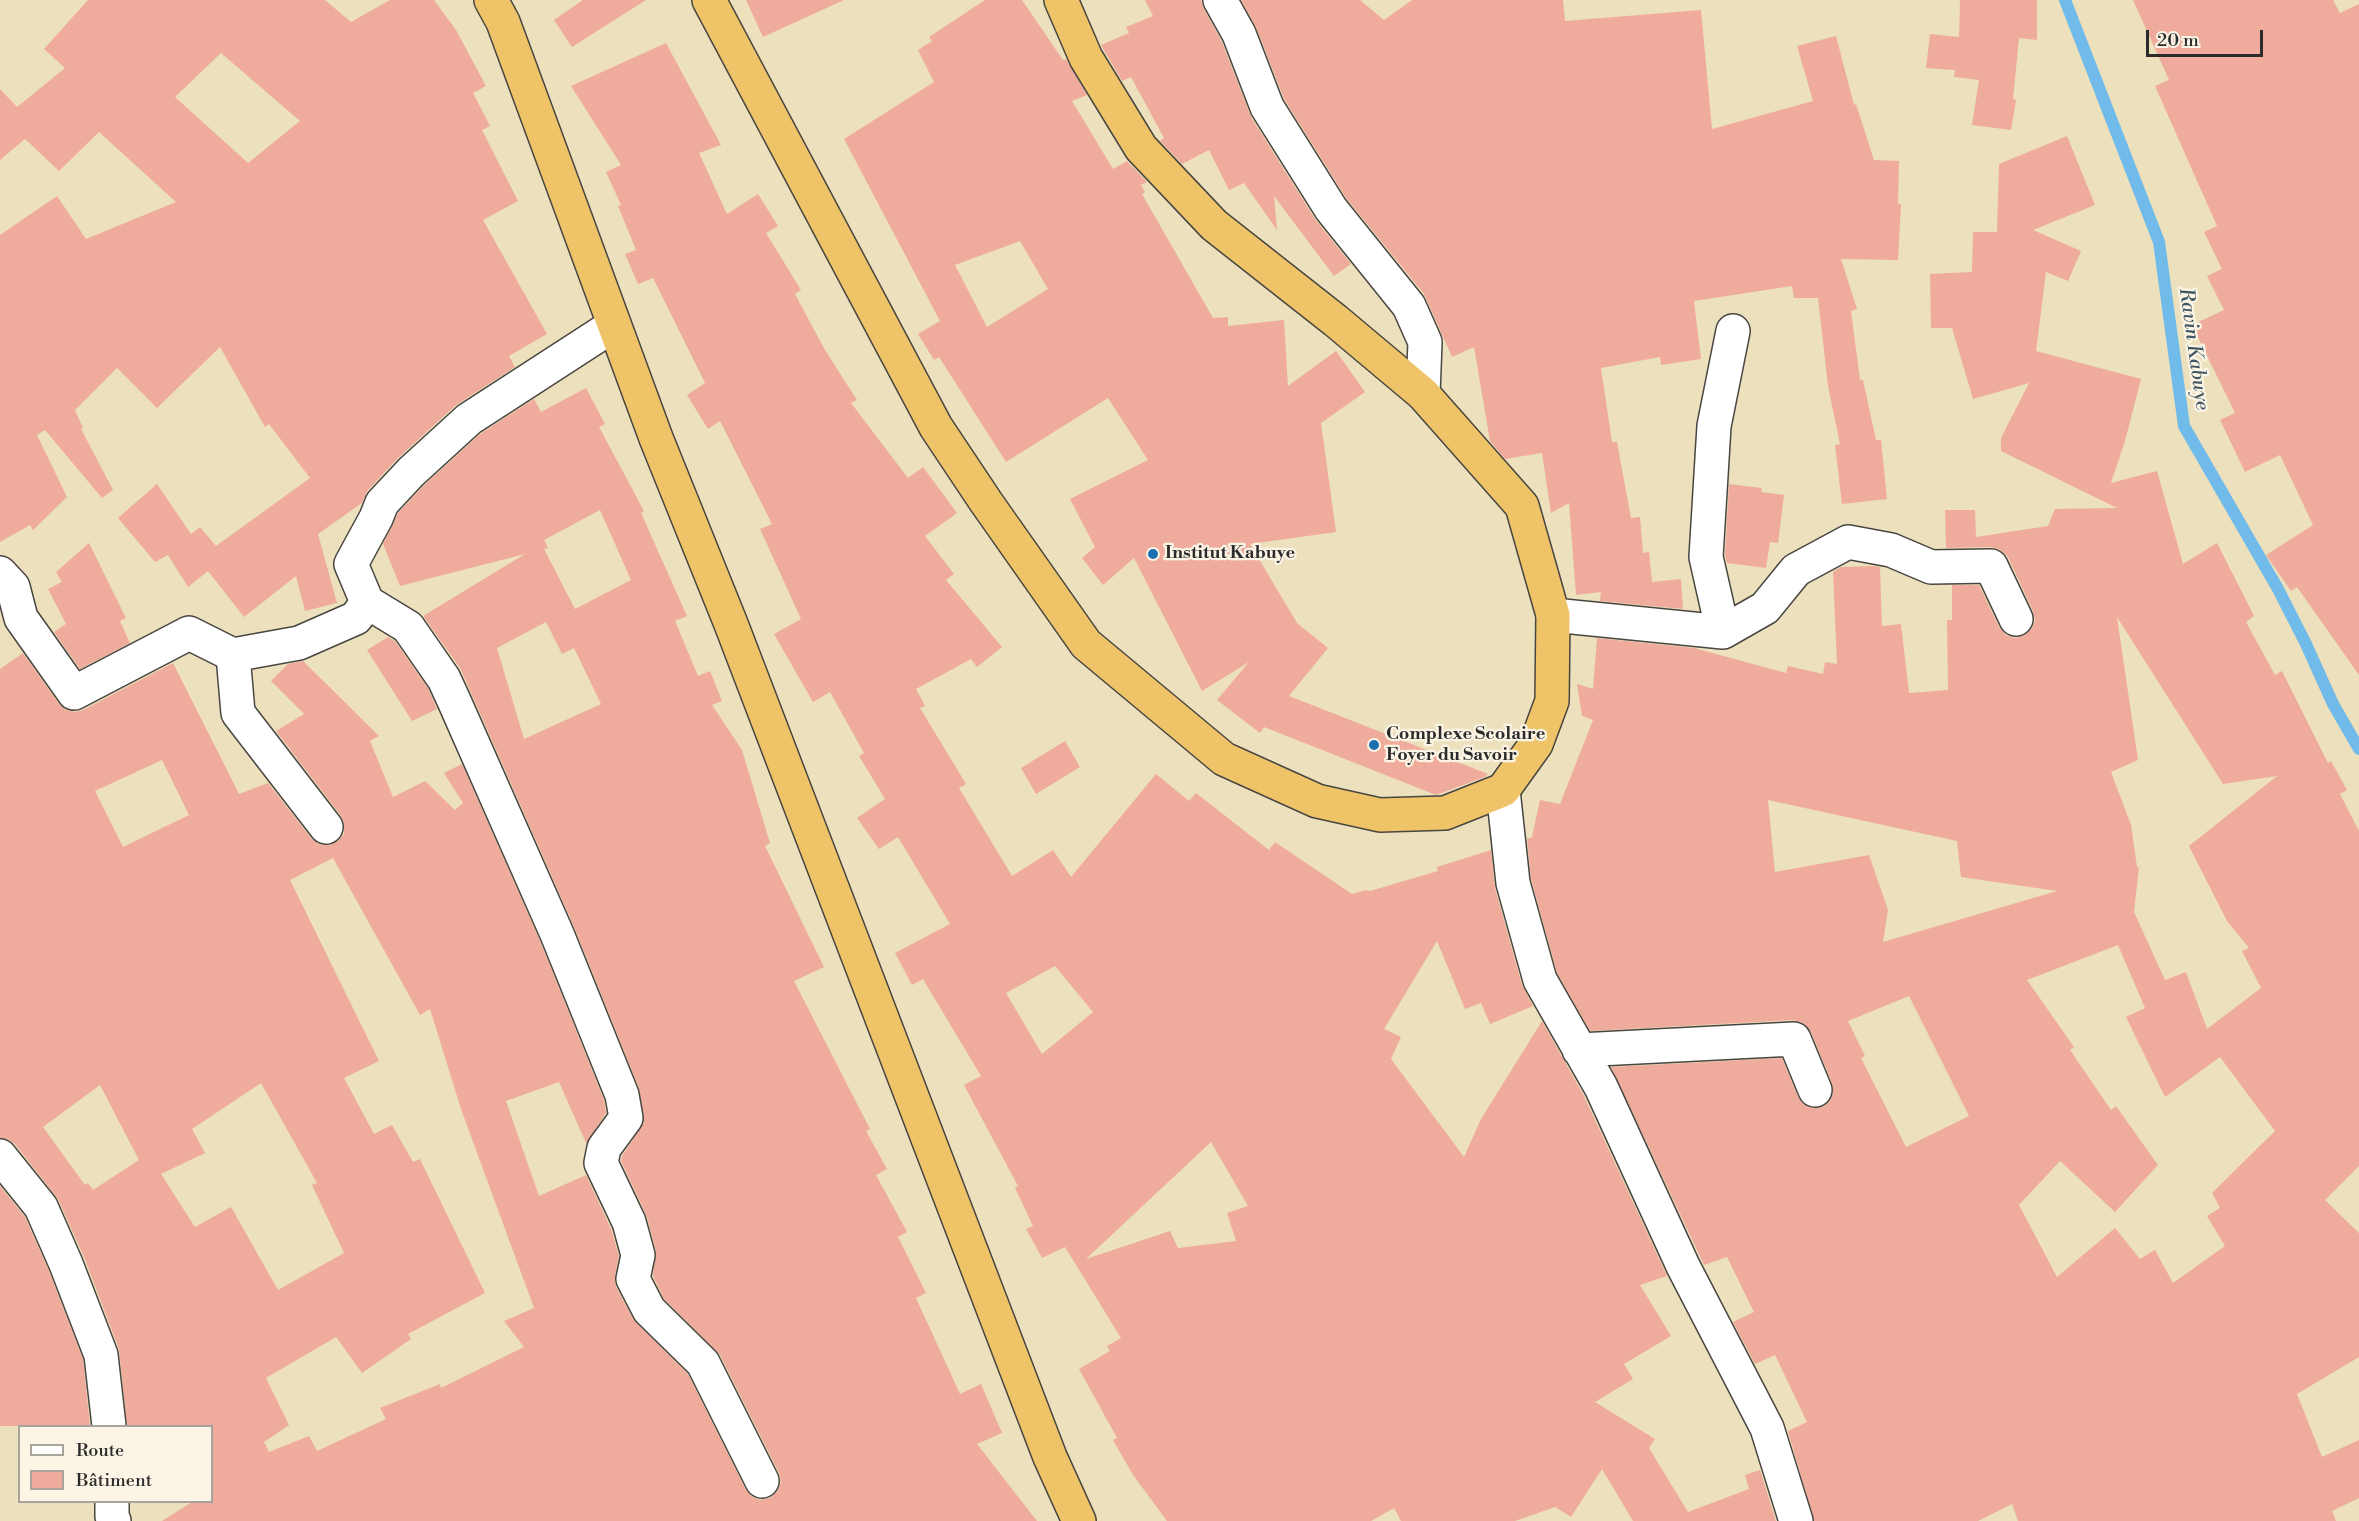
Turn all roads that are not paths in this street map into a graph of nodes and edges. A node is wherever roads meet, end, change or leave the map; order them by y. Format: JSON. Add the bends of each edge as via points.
{"nodes":[{"id":1,"x":491,"y":0,"type":"edge"},
{"id":2,"x":709,"y":0,"type":"edge"},
{"id":3,"x":1061,"y":0,"type":"edge"},
{"id":4,"x":1220,"y":0,"type":"edge"},
{"id":5,"x":614,"y":325,"type":"junction"},
{"id":6,"x":1733,"y":332,"type":"dead end"},
{"id":7,"x":1423,"y":394,"type":"junction"},
{"id":8,"x":0,"y":573,"type":"edge"},
{"id":9,"x":367,"y":602,"type":"junction"},
{"id":10,"x":1553,"y":615,"type":"junction"},
{"id":11,"x":2016,"y":619,"type":"dead end"},
{"id":12,"x":1723,"y":632,"type":"junction"},
{"id":13,"x":233,"y":656,"type":"junction"},
{"id":14,"x":1503,"y":790,"type":"junction"},
{"id":15,"x":326,"y":827,"type":"dead end"},
{"id":16,"x":1579,"y":1050,"type":"junction"},
{"id":17,"x":1815,"y":1090,"type":"dead end"},
{"id":18,"x":0,"y":1156,"type":"edge"},
{"id":19,"x":109,"y":1425,"type":"edge"},
{"id":20,"x":762,"y":1481,"type":"dead end"},
{"id":21,"x":112,"y":1503,"type":"edge"},
{"id":22,"x":114,"y":1521,"type":"edge"},
{"id":23,"x":1078,"y":1521,"type":"edge"},
{"id":24,"x":1796,"y":1521,"type":"edge"}],
"edges":[{"from":1,"to":5,"type":"highway","via":[[503,22]]},
{"from":2,"to":14,"type":"highway","via":[[936,427],[1086,644],[1224,759],[1317,801],[1380,815],[1445,813]]},
{"from":3,"to":7,"type":"highway","via":[[1086,58],[1141,148],[1214,225]]},
{"from":4,"to":7,"type":"street","via":[[1239,34],[1267,107],[1331,209],[1409,306],[1425,342]]},
{"from":5,"to":9,"type":"street","via":[[469,419],[382,503],[351,564]]},
{"from":5,"to":23,"type":"highway"},
{"from":6,"to":12,"type":"street","via":[[1714,426],[1706,557]]},
{"from":7,"to":10,"type":"highway","via":[[1522,506]]},
{"from":8,"to":13,"type":"street","via":[[13,587],[21,618],[74,693],[189,633]]},
{"from":9,"to":13,"type":"street","via":[[356,618],[299,643]]},
{"from":9,"to":20,"type":"street","via":[[408,627],[444,678],[557,934],[622,1095],[626,1119],[604,1148],[601,1163],[628,1222],[638,1255],[633,1279],[649,1310],[703,1363]]},
{"from":10,"to":12,"type":"street"},
{"from":10,"to":14,"type":"highway","via":[[1552,700],[1536,744]]},
{"from":11,"to":12,"type":"street","via":[[1991,566],[1931,567],[1891,550],[1848,542],[1796,570],[1765,608]]},
{"from":13,"to":15,"type":"street","via":[[238,713]]},
{"from":14,"to":16,"type":"street","via":[[1513,883],[1540,980]]},
{"from":16,"to":17,"type":"street","via":[[1794,1040]]},
{"from":16,"to":24,"type":"street","via":[[1601,1087],[1683,1266],[1767,1428]]},
{"from":18,"to":19,"type":"street","via":[[40,1207],[66,1264],[101,1354]]},
{"from":21,"to":22,"type":"street"}]}
